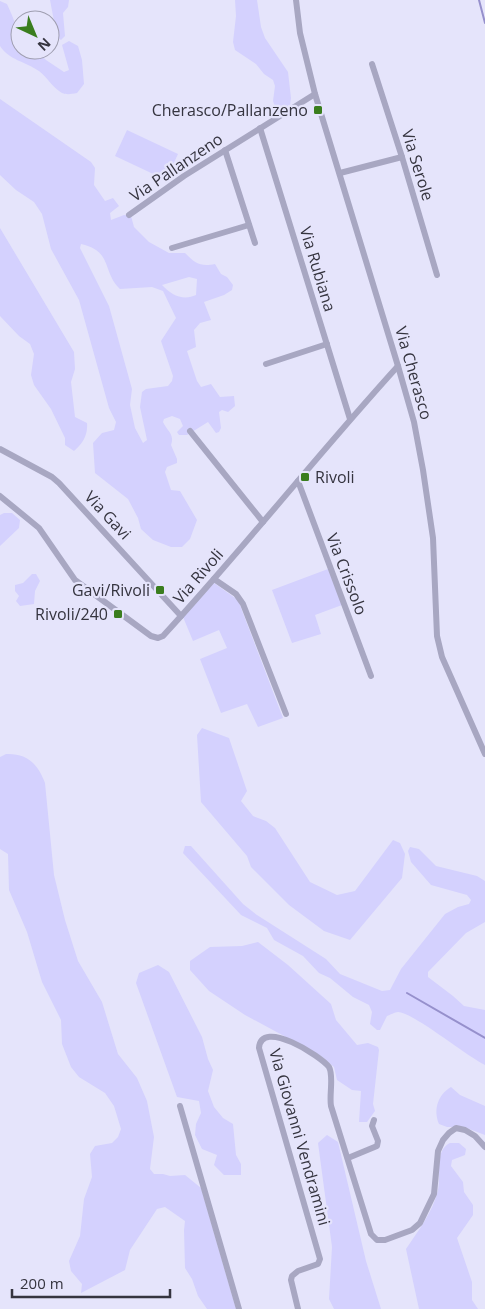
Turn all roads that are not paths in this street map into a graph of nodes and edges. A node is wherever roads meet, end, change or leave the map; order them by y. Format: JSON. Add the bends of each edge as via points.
{"nodes":[{"id":1,"x":296,"y":0,"type":"edge"},
{"id":2,"x":372,"y":64,"type":"dead end"},
{"id":3,"x":316,"y":94,"type":"junction"},
{"id":4,"x":260,"y":128,"type":"junction"},
{"id":5,"x":225,"y":150,"type":"junction"},
{"id":6,"x":402,"y":157,"type":"junction"},
{"id":7,"x":340,"y":173,"type":"junction"},
{"id":8,"x":129,"y":215,"type":"dead end"},
{"id":9,"x":249,"y":225,"type":"junction"},
{"id":10,"x":255,"y":243,"type":"dead end"},
{"id":11,"x":172,"y":248,"type":"dead end"},
{"id":12,"x":437,"y":275,"type":"dead end"},
{"id":13,"x":327,"y":344,"type":"junction"},
{"id":14,"x":266,"y":364,"type":"dead end"},
{"id":15,"x":398,"y":366,"type":"junction"},
{"id":16,"x":350,"y":419,"type":"junction"},
{"id":17,"x":190,"y":431,"type":"dead end"},
{"id":18,"x":0,"y":449,"type":"edge"},
{"id":19,"x":298,"y":481,"type":"junction"},
{"id":20,"x":0,"y":496,"type":"edge"},
{"id":21,"x":263,"y":522,"type":"junction"},
{"id":22,"x":214,"y":579,"type":"junction"},
{"id":23,"x":181,"y":616,"type":"junction"},
{"id":24,"x":372,"y":676,"type":"dead end"},
{"id":25,"x":286,"y":714,"type":"dead end"},
{"id":26,"x":485,"y":754,"type":"edge"},
{"id":27,"x":180,"y":1106,"type":"dead end"},
{"id":28,"x":374,"y":1120,"type":"dead end"},
{"id":29,"x":485,"y":1147,"type":"edge"},
{"id":30,"x":348,"y":1158,"type":"junction"},
{"id":31,"x":239,"y":1309,"type":"edge"},
{"id":32,"x":298,"y":1309,"type":"edge"}],
"edges":[{"from":1,"to":3,"type":"street","name":"Via Cherasco","via":[[300,33]]},
{"from":2,"to":6,"type":"street","name":"Via Serole"},
{"from":3,"to":4,"type":"street","name":"Via Pallanzeno"},
{"from":3,"to":7,"type":"street","name":"Via Cherasco"},
{"from":4,"to":5,"type":"street","name":"Via Pallanzeno"},
{"from":4,"to":13,"type":"street","name":"Via Rubiana"},
{"from":5,"to":8,"type":"street","name":"Via Pallanzeno"},
{"from":5,"to":9,"type":"street"},
{"from":6,"to":7,"type":"street"},
{"from":6,"to":12,"type":"street","name":"Via Serole"},
{"from":7,"to":15,"type":"street","name":"Via Cherasco"},
{"from":9,"to":10,"type":"street"},
{"from":9,"to":11,"type":"street"},
{"from":13,"to":14,"type":"street"},
{"from":13,"to":16,"type":"street","name":"Via Rubiana"},
{"from":15,"to":16,"type":"street","name":"Via Rivoli"},
{"from":15,"to":26,"type":"street","name":"Via Cherasco","via":[[414,422],[432,530],[437,636],[442,657]]},
{"from":16,"to":19,"type":"street","name":"Via Rivoli"},
{"from":17,"to":21,"type":"street"},
{"from":18,"to":23,"type":"street","name":"Via Gavi","via":[[59,483]]},
{"from":19,"to":21,"type":"street","name":"Via Rivoli"},
{"from":19,"to":24,"type":"street","name":"Via Crissolo"},
{"from":20,"to":23,"type":"street","name":"Via Rivoli","via":[[39,528],[75,580],[151,636],[162,637]]},
{"from":21,"to":22,"type":"street","name":"Via Rivoli"},
{"from":22,"to":23,"type":"street","name":"Via Rivoli"},
{"from":22,"to":25,"type":"street","via":[[236,594],[243,604]]},
{"from":27,"to":31,"type":"street"},
{"from":28,"to":30,"type":"street","via":[[372,1126],[377,1146]]},
{"from":29,"to":30,"type":"street","name":"Via Giovanni Vendramini","via":[[465,1130],[456,1128],[449,1132],[438,1151],[435,1190],[422,1220],[412,1230],[380,1240],[371,1234]]},
{"from":30,"to":32,"type":"street","name":"Via Giovanni Vendramini","via":[[331,1106],[329,1068],[319,1058],[288,1040],[274,1037],[263,1040],[259,1048],[320,1259],[318,1264],[292,1276]]}]}
